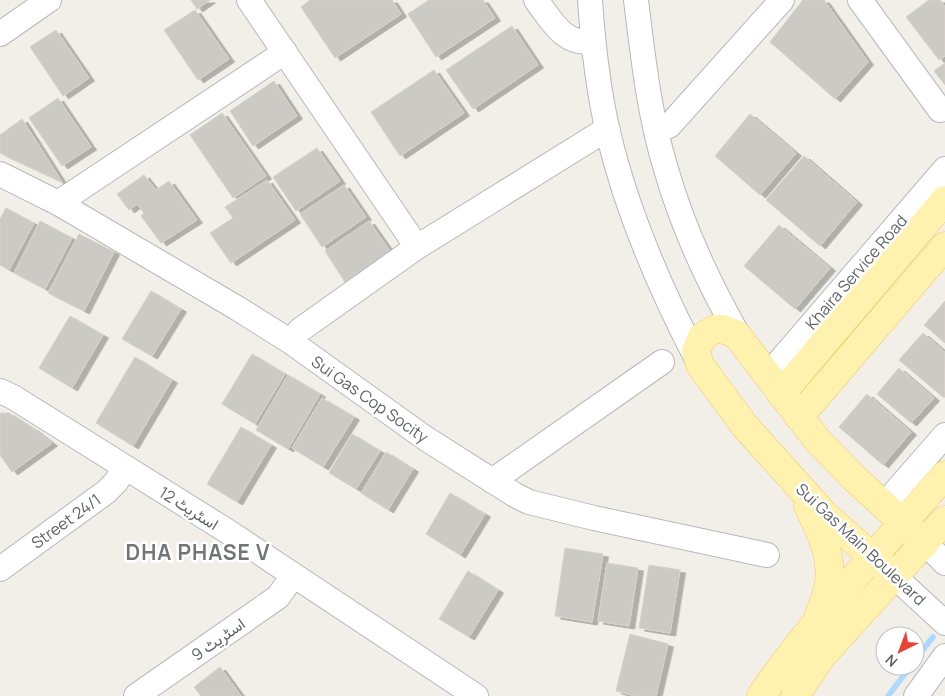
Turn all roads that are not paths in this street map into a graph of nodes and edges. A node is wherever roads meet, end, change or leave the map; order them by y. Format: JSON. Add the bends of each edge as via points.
{"nodes":[{"id":1,"x":49,"y":0,"type":"edge"},
{"id":2,"x":249,"y":0,"type":"edge"},
{"id":3,"x":536,"y":0,"type":"edge"},
{"id":4,"x":590,"y":0,"type":"edge"},
{"id":5,"x":636,"y":0,"type":"edge"},
{"id":6,"x":782,"y":0,"type":"edge"},
{"id":7,"x":860,"y":0,"type":"edge"},
{"id":8,"x":0,"y":34,"type":"edge"},
{"id":9,"x":593,"y":42,"type":"junction"},
{"id":10,"x":285,"y":52,"type":"junction"},
{"id":11,"x":940,"y":110,"type":"dead end"},
{"id":12,"x":656,"y":129,"type":"junction"},
{"id":13,"x":608,"y":130,"type":"junction"},
{"id":14,"x":945,"y":169,"type":"edge"},
{"id":15,"x":0,"y":174,"type":"edge"},
{"id":16,"x":945,"y":200,"type":"edge"},
{"id":17,"x":58,"y":203,"type":"junction"},
{"id":18,"x":945,"y":246,"type":"edge"},
{"id":19,"x":417,"y":247,"type":"junction"},
{"id":20,"x":741,"y":340,"type":"junction"},
{"id":21,"x":290,"y":342,"type":"junction"},
{"id":22,"x":662,"y":362,"type":"dead end"},
{"id":23,"x":700,"y":365,"type":"junction"},
{"id":24,"x":774,"y":385,"type":"junction"},
{"id":25,"x":0,"y":391,"type":"edge"},
{"id":26,"x":799,"y":417,"type":"junction"},
{"id":27,"x":945,"y":435,"type":"edge"},
{"id":28,"x":125,"y":468,"type":"junction"},
{"id":29,"x":945,"y":475,"type":"edge"},
{"id":30,"x":492,"y":481,"type":"junction"},
{"id":31,"x":795,"y":482,"type":"junction"},
{"id":32,"x":883,"y":506,"type":"junction"},
{"id":33,"x":945,"y":520,"type":"edge"},
{"id":34,"x":903,"y":524,"type":"junction"},
{"id":35,"x":925,"y":543,"type":"junction"},
{"id":36,"x":767,"y":555,"type":"dead end"},
{"id":37,"x":872,"y":557,"type":"junction"},
{"id":38,"x":945,"y":563,"type":"edge"},
{"id":39,"x":0,"y":569,"type":"edge"},
{"id":40,"x":293,"y":576,"type":"junction"},
{"id":41,"x":895,"y":577,"type":"junction"},
{"id":42,"x":945,"y":623,"type":"edge"},
{"id":43,"x":815,"y":625,"type":"junction"},
{"id":44,"x":945,"y":656,"type":"edge"},
{"id":45,"x":451,"y":690,"type":"edge"},
{"id":46,"x":136,"y":696,"type":"edge"},
{"id":47,"x":476,"y":696,"type":"edge"},
{"id":48,"x":761,"y":696,"type":"edge"},
{"id":49,"x":795,"y":696,"type":"edge"},
{"id":50,"x":916,"y":696,"type":"edge"}],
"edges":[{"from":1,"to":8,"type":"street"},
{"from":2,"to":10,"type":"street"},
{"from":3,"to":9,"type":"street","via":[[563,34],[572,40]]},
{"from":4,"to":9,"type":"street","name":"Sui Gas Main Boulevard"},
{"from":5,"to":12,"type":"street"},
{"from":6,"to":12,"type":"street","via":[[669,126]]},
{"from":7,"to":11,"type":"street"},
{"from":9,"to":13,"type":"street","name":"Sui Gas Main Boulevard"},
{"from":10,"to":17,"type":"street"},
{"from":10,"to":19,"type":"street"},
{"from":12,"to":20,"type":"street","via":[[680,213],[705,273]]},
{"from":13,"to":19,"type":"street"},
{"from":13,"to":23,"type":"street","name":"Sui Gas Main Boulevard","via":[[637,226],[682,332]]},
{"from":14,"to":24,"type":"street","name":"Khaira Service Road"},
{"from":15,"to":17,"type":"street","name":"Sui Gas Cop Socity"},
{"from":16,"to":24,"type":"main road"},
{"from":17,"to":21,"type":"street","name":"Sui Gas Cop Socity"},
{"from":18,"to":26,"type":"main road"},
{"from":19,"to":21,"type":"street","via":[[300,330]]},
{"from":20,"to":23,"type":"main road","via":[[722,329],[708,332],[696,351]]},
{"from":20,"to":24,"type":"main road"},
{"from":21,"to":30,"type":"street","name":"Sui Gas Cop Socity","via":[[425,438]]},
{"from":22,"to":30,"type":"street"},
{"from":23,"to":31,"type":"main road","name":"Sui Gas Main Boulevard","via":[[744,425]]},
{"from":24,"to":26,"type":"main road"},
{"from":25,"to":28,"type":"street","name":"اسٹریٹ 12"},
{"from":26,"to":32,"type":"main road","via":[[830,454]]},
{"from":27,"to":32,"type":"street"},
{"from":28,"to":39,"type":"street","name":"Street 24/1","via":[[106,492]]},
{"from":28,"to":40,"type":"street","name":"اسٹریٹ 12"},
{"from":29,"to":34,"type":"main road"},
{"from":30,"to":36,"type":"street","name":"Sui Gas Cop Socity","via":[[529,502],[548,508]]},
{"from":31,"to":37,"type":"main road","name":"Sui Gas Main Boulevard","via":[[825,515]]},
{"from":31,"to":43,"type":"main road","via":[[827,546],[828,591]]},
{"from":32,"to":34,"type":"main road"},
{"from":33,"to":35,"type":"main road"},
{"from":34,"to":35,"type":"main road"},
{"from":34,"to":37,"type":"main road"},
{"from":35,"to":38,"type":"street"},
{"from":35,"to":41,"type":"main road"},
{"from":37,"to":41,"type":"main road","name":"Sui Gas Main Boulevard"},
{"from":37,"to":43,"type":"main road"},
{"from":40,"to":45,"type":"street","name":"اسٹریٹ 12"},
{"from":40,"to":46,"type":"street","name":"اسٹریٹ 9","via":[[278,597]]},
{"from":41,"to":42,"type":"street","name":"Sui Gas Main Boulevard"},
{"from":41,"to":49,"type":"main road","via":[[822,656]]},
{"from":43,"to":48,"type":"main road"},
{"from":44,"to":50,"type":"street"},
{"from":45,"to":47,"type":"street","name":"اسٹریٹ 12"}]}
